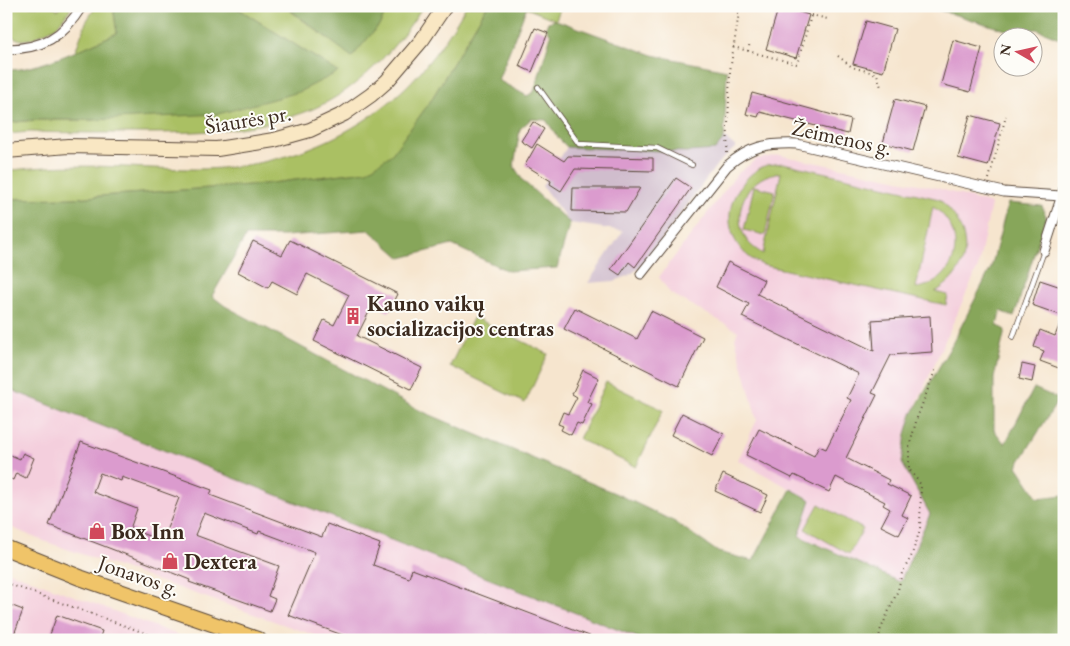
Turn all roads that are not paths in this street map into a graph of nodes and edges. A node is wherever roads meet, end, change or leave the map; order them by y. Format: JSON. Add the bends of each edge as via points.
{"nodes":[{"id":1,"x":82,"y":6,"type":"edge"},
{"id":2,"x":444,"y":6,"type":"edge"},
{"id":3,"x":6,"y":49,"type":"edge"},
{"id":4,"x":538,"y":86,"type":"dead end"},
{"id":5,"x":6,"y":151,"type":"edge"},
{"id":6,"x":692,"y":165,"type":"dead end"},
{"id":7,"x":1062,"y":192,"type":"edge"},
{"id":8,"x":1044,"y":251,"type":"joint"},
{"id":9,"x":641,"y":274,"type":"dead end"},
{"id":10,"x":1013,"y":337,"type":"dead end"},
{"id":11,"x":6,"y":548,"type":"edge"},
{"id":12,"x":259,"y":640,"type":"edge"}],
"edges":[{"from":1,"to":3,"type":"street","via":[[61,33],[25,49]]},
{"from":2,"to":5,"type":"main road","name":"Šiaurės pr.","via":[[422,40],[387,81],[344,114],[310,130],[274,140],[217,149],[68,146]]},
{"from":4,"to":6,"type":"lane","via":[[578,144],[657,148]]},
{"from":7,"to":8,"type":"street","name":"Žeimenos g."},
{"from":7,"to":9,"type":"street","name":"Žeimenos g.","via":[[1004,192],[796,144],[754,147],[727,166]]},
{"from":8,"to":10,"type":"lane"},
{"from":11,"to":12,"type":"main road","name":"Jonavos g.","via":[[81,578]]}]}
